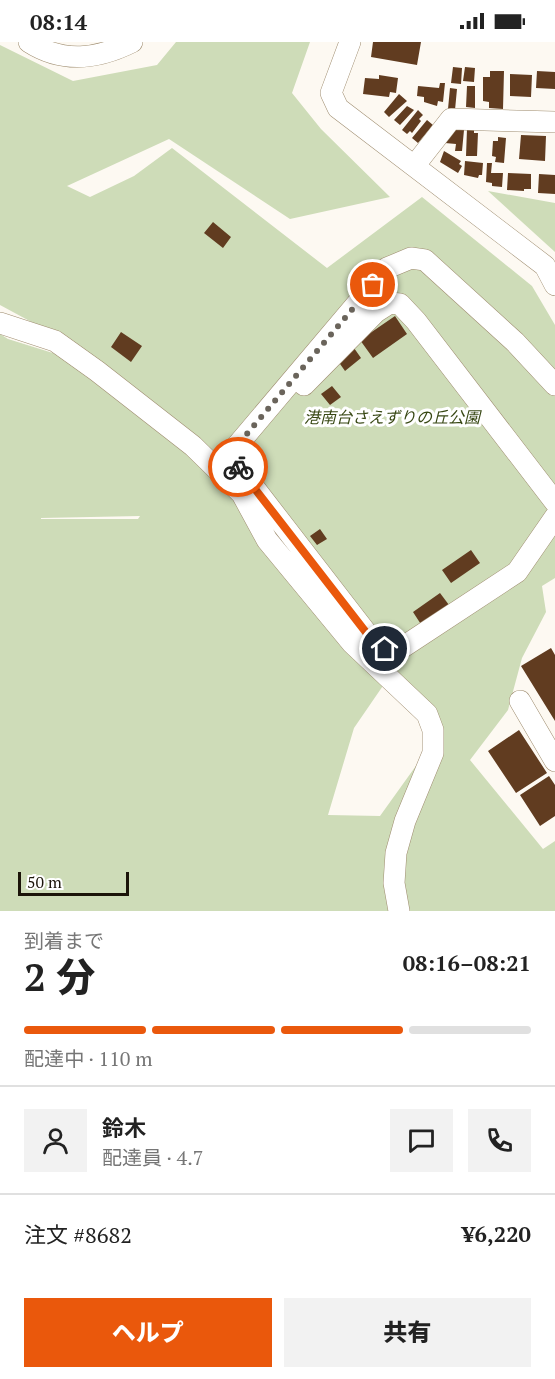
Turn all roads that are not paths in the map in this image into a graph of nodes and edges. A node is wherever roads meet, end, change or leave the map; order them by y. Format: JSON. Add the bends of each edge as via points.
{"nodes":[{"id":1,"x":29,"y":42,"type":"edge"},
{"id":2,"x":132,"y":42,"type":"edge"},
{"id":3,"x":351,"y":42,"type":"edge"},
{"id":4,"x":555,"y":122,"type":"edge"},
{"id":5,"x":415,"y":165,"type":"junction"},
{"id":6,"x":555,"y":285,"type":"edge"},
{"id":7,"x":0,"y":323,"type":"edge"},
{"id":8,"x":555,"y":385,"type":"edge"},
{"id":9,"x":262,"y":416,"type":"junction"},
{"id":10,"x":555,"y":502,"type":"edge"},
{"id":11,"x":555,"y":517,"type":"edge"},
{"id":12,"x":520,"y":702,"type":"dead end"},
{"id":13,"x":555,"y":761,"type":"edge"},
{"id":14,"x":399,"y":911,"type":"edge"}],
"edges":[{"from":1,"to":2,"type":"street","via":[[61,56],[81,58],[104,54]]},
{"from":3,"to":5,"type":"street","via":[[331,93],[338,108]]},
{"from":4,"to":5,"type":"street","via":[[451,119]]},
{"from":5,"to":6,"type":"street","via":[[545,266]]},
{"from":7,"to":14,"type":"street","via":[[55,341],[193,446],[242,494],[267,540],[352,643],[427,714],[433,730],[433,753],[396,853],[394,883]]},
{"from":8,"to":9,"type":"street","via":[[515,342],[425,260],[411,258],[387,268]]},
{"from":9,"to":10,"type":"street","via":[[267,422],[376,312],[390,303],[400,304]]},
{"from":9,"to":11,"type":"street","via":[[229,455],[375,644],[385,649],[400,649],[517,572]]},
{"from":12,"to":13,"type":"street"}]}
